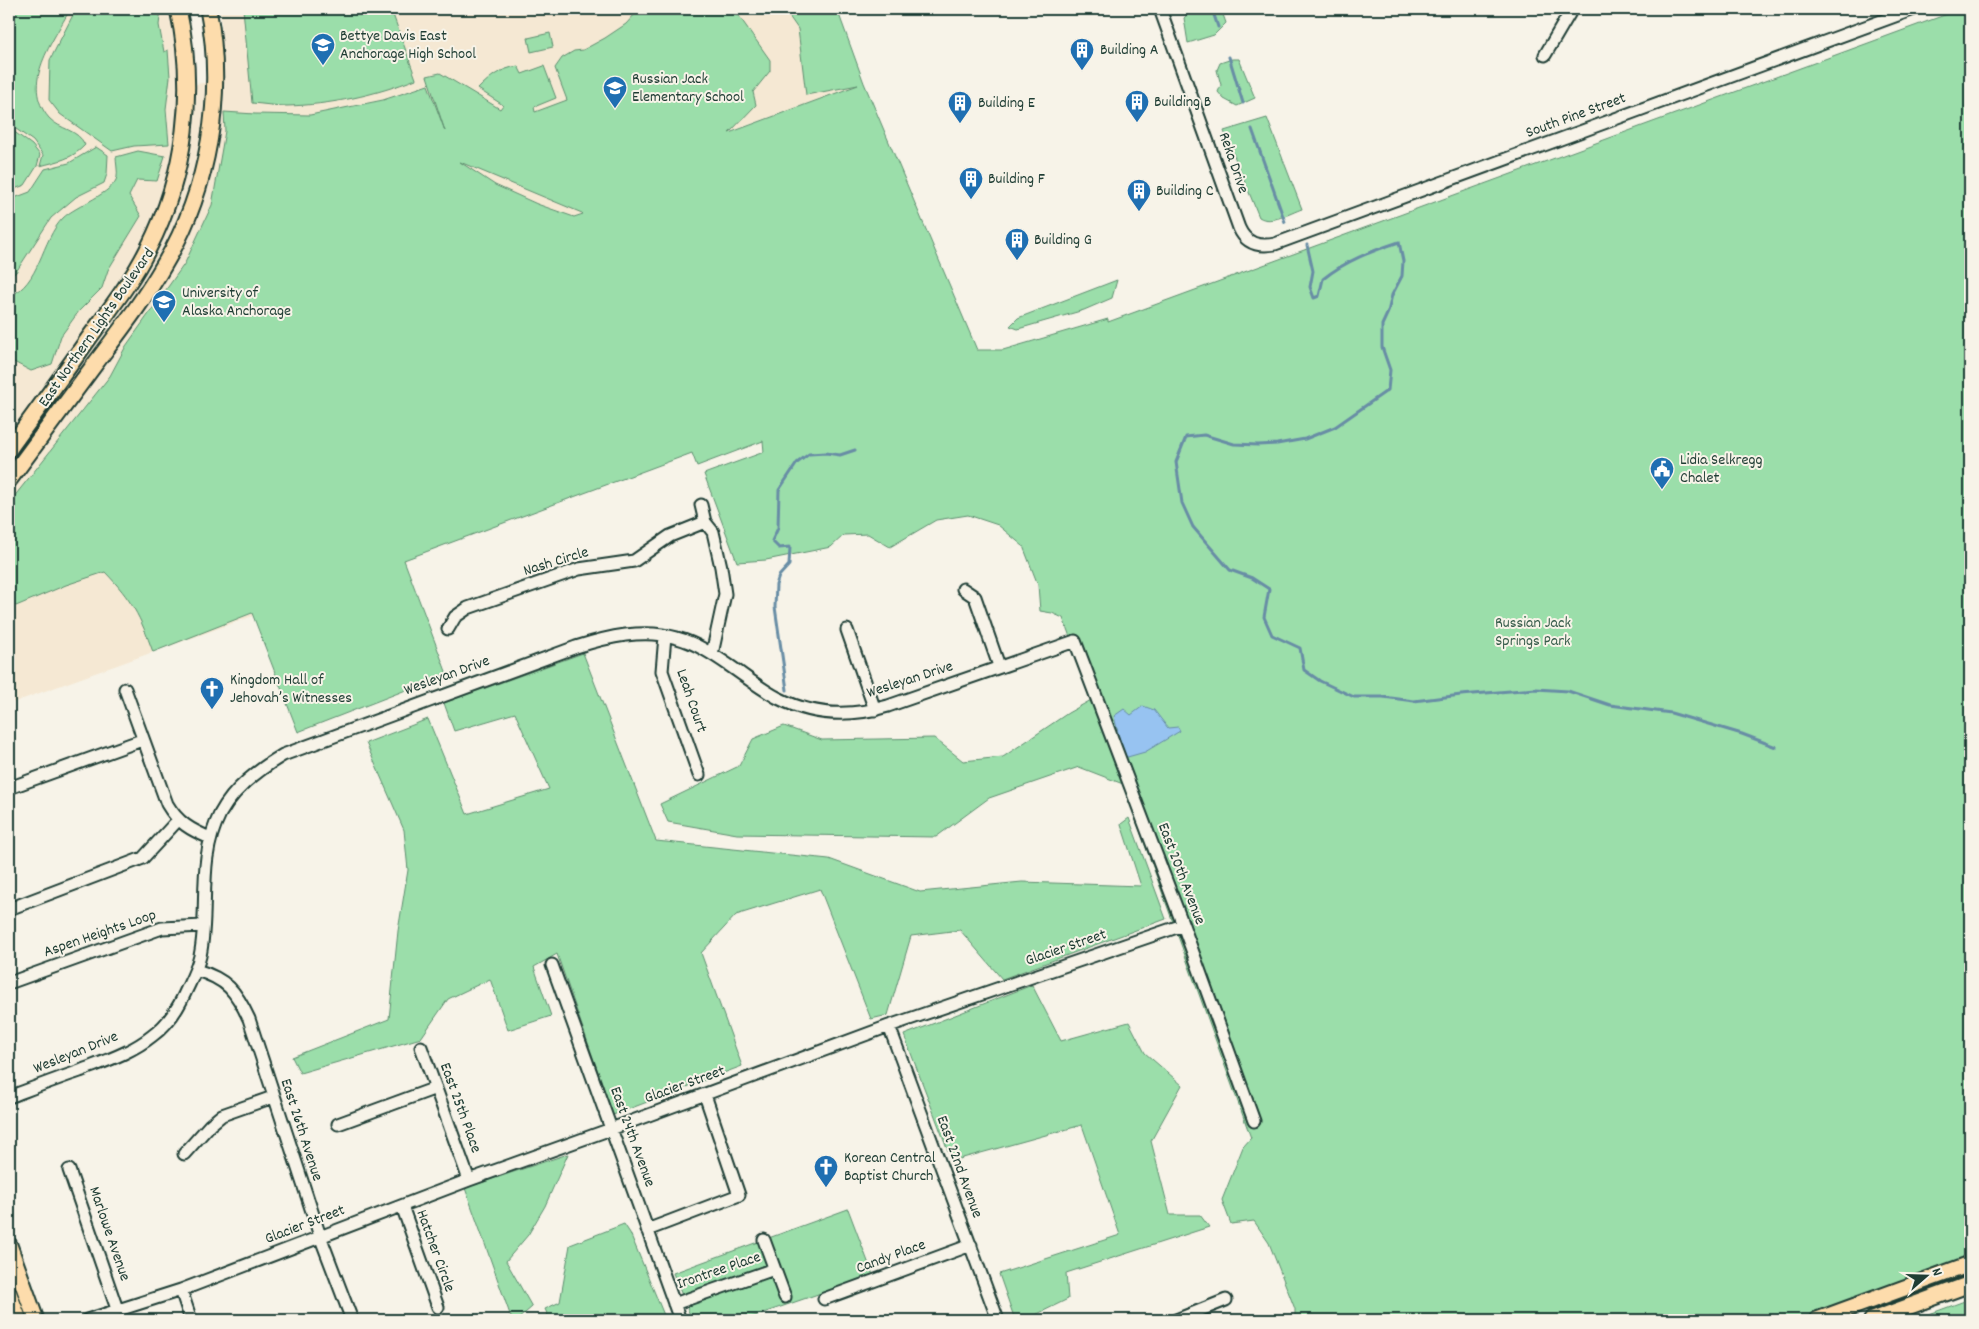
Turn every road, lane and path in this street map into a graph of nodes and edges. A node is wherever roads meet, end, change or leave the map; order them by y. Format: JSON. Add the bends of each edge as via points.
{"nodes":[{"id":1,"x":178,"y":9,"type":"edge"},
{"id":2,"x":208,"y":9,"type":"edge"},
{"id":3,"x":1160,"y":9,"type":"edge"},
{"id":4,"x":1572,"y":9,"type":"edge"},
{"id":5,"x":1914,"y":9,"type":"edge"},
{"id":6,"x":1545,"y":55,"type":"dead end"},
{"id":7,"x":1248,"y":240,"type":"joint"},
{"id":8,"x":9,"y":448,"type":"edge"},
{"id":9,"x":9,"y":480,"type":"edge"},
{"id":10,"x":701,"y":505,"type":"dead end"},
{"id":11,"x":706,"y":522,"type":"junction"},
{"id":12,"x":963,"y":589,"type":"dead end"},
{"id":13,"x":448,"y":629,"type":"dead end"},
{"id":14,"x":847,"y":630,"type":"dead end"},
{"id":15,"x":666,"y":636,"type":"junction"},
{"id":16,"x":1075,"y":641,"type":"joint"},
{"id":17,"x":712,"y":654,"type":"junction"},
{"id":18,"x":1000,"y":666,"type":"junction"},
{"id":19,"x":125,"y":689,"type":"dead end"},
{"id":20,"x":875,"y":710,"type":"junction"},
{"id":21,"x":142,"y":740,"type":"junction"},
{"id":22,"x":699,"y":775,"type":"dead end"},
{"id":23,"x":9,"y":788,"type":"edge"},
{"id":24,"x":178,"y":820,"type":"junction"},
{"id":25,"x":210,"y":838,"type":"junction"},
{"id":26,"x":9,"y":909,"type":"edge"},
{"id":27,"x":1183,"y":925,"type":"junction"},
{"id":28,"x":203,"y":926,"type":"junction"},
{"id":29,"x":552,"y":965,"type":"dead end"},
{"id":30,"x":196,"y":970,"type":"junction"},
{"id":31,"x":9,"y":983,"type":"edge"},
{"id":32,"x":890,"y":1026,"type":"junction"},
{"id":33,"x":421,"y":1047,"type":"dead end"},
{"id":34,"x":436,"y":1088,"type":"junction"},
{"id":35,"x":704,"y":1095,"type":"junction"},
{"id":36,"x":9,"y":1097,"type":"edge"},
{"id":37,"x":273,"y":1097,"type":"junction"},
{"id":38,"x":1254,"y":1121,"type":"dead end"},
{"id":39,"x":338,"y":1124,"type":"dead end"},
{"id":40,"x":612,"y":1129,"type":"junction"},
{"id":41,"x":184,"y":1154,"type":"dead end"},
{"id":42,"x":69,"y":1170,"type":"dead end"},
{"id":43,"x":470,"y":1180,"type":"junction"},
{"id":44,"x":402,"y":1206,"type":"junction"},
{"id":45,"x":647,"y":1230,"type":"junction"},
{"id":46,"x":320,"y":1236,"type":"junction"},
{"id":47,"x":764,"y":1240,"type":"dead end"},
{"id":48,"x":971,"y":1245,"type":"junction"},
{"id":49,"x":9,"y":1246,"type":"edge"},
{"id":50,"x":1970,"y":1264,"type":"edge"},
{"id":51,"x":774,"y":1268,"type":"junction"},
{"id":52,"x":1970,"y":1284,"type":"edge"},
{"id":53,"x":181,"y":1290,"type":"junction"},
{"id":54,"x":9,"y":1294,"type":"edge"},
{"id":55,"x":785,"y":1297,"type":"dead end"},
{"id":56,"x":824,"y":1299,"type":"dead end"},
{"id":57,"x":1226,"y":1300,"type":"dead end"},
{"id":58,"x":674,"y":1304,"type":"junction"},
{"id":59,"x":438,"y":1307,"type":"dead end"},
{"id":60,"x":118,"y":1309,"type":"junction"},
{"id":61,"x":19,"y":1320,"type":"edge"},
{"id":62,"x":36,"y":1320,"type":"edge"},
{"id":63,"x":87,"y":1320,"type":"edge"},
{"id":64,"x":191,"y":1320,"type":"edge"},
{"id":65,"x":352,"y":1320,"type":"edge"},
{"id":66,"x":680,"y":1320,"type":"edge"},
{"id":67,"x":998,"y":1320,"type":"edge"},
{"id":68,"x":1176,"y":1320,"type":"edge"},
{"id":69,"x":1817,"y":1320,"type":"edge"},
{"id":70,"x":1872,"y":1320,"type":"edge"}],
"edges":[{"from":1,"to":8,"type":"main road","name":"East Northern Lights Boulevard","via":[[186,61],[187,97],[179,162],[162,220],[130,283]]},
{"from":2,"to":9,"type":"main road","name":"East Northern Lights Boulevard","via":[[214,55],[212,119],[208,148],[182,232],[151,286]]},
{"from":3,"to":7,"type":"street","name":"Reka Drive","via":[[1235,218],[1242,235]]},
{"from":4,"to":6,"type":"street"},
{"from":5,"to":7,"type":"street","name":"South Pine Street","via":[[1275,244],[1257,245]]},
{"from":10,"to":11,"type":"street"},
{"from":11,"to":13,"type":"street","name":"Nash Circle","via":[[670,536],[634,561],[578,569],[468,608],[455,617]]},
{"from":11,"to":17,"type":"street","via":[[713,532],[724,594]]},
{"from":12,"to":18,"type":"street","via":[[975,597]]},
{"from":14,"to":20,"type":"street"},
{"from":15,"to":17,"type":"street","name":"Wesleyan Drive"},
{"from":15,"to":22,"type":"street","name":"Leah Court","via":[[662,671]]},
{"from":15,"to":25,"type":"street","name":"Wesleyan Drive","via":[[620,635],[589,642],[283,755],[242,785],[221,813]]},
{"from":16,"to":18,"type":"street","name":"Wesleyan Drive"},
{"from":16,"to":27,"type":"street","name":"East 20th Avenue"},
{"from":17,"to":20,"type":"street","name":"Wesleyan Drive","via":[[778,698],[808,709],[841,715]]},
{"from":18,"to":20,"type":"street","name":"Wesleyan Drive"},
{"from":19,"to":21,"type":"street"},
{"from":21,"to":23,"type":"street"},
{"from":21,"to":24,"type":"street","via":[[167,804]]},
{"from":24,"to":25,"type":"street"},
{"from":24,"to":26,"type":"street","via":[[143,858]]},
{"from":25,"to":28,"type":"street","name":"Wesleyan Drive","via":[[205,866]]},
{"from":27,"to":32,"type":"street","name":"Glacier Street"},
{"from":27,"to":38,"type":"street","name":"East 20th Avenue"},
{"from":28,"to":30,"type":"street","name":"Wesleyan Drive"},
{"from":28,"to":31,"type":"street","name":"Aspen Heights Loop","via":[[162,928]]},
{"from":29,"to":40,"type":"street","name":"East 24th Avenue"},
{"from":30,"to":36,"type":"street","name":"Wesleyan Drive","via":[[177,1010],[153,1036],[121,1055]]},
{"from":30,"to":37,"type":"street","name":"East 26th Avenue","via":[[223,980],[241,1002]]},
{"from":32,"to":35,"type":"street","name":"Glacier Street"},
{"from":32,"to":48,"type":"street","name":"East 22nd Avenue"},
{"from":33,"to":34,"type":"street","name":"East 25th Place"},
{"from":34,"to":39,"type":"street"},
{"from":34,"to":43,"type":"street","name":"East 25th Place"},
{"from":35,"to":40,"type":"street","name":"Glacier Street"},
{"from":35,"to":45,"type":"street","via":[[739,1195]]},
{"from":37,"to":41,"type":"street","via":[[222,1115]]},
{"from":37,"to":46,"type":"street","name":"East 26th Avenue"},
{"from":40,"to":43,"type":"street","name":"Glacier Street"},
{"from":40,"to":45,"type":"street","name":"East 24th Avenue"},
{"from":42,"to":60,"type":"street","name":"Marlowe Avenue"},
{"from":43,"to":44,"type":"street","name":"Glacier Street"},
{"from":44,"to":46,"type":"street","name":"Glacier Street"},
{"from":44,"to":59,"type":"street","name":"Hatcher Circle"},
{"from":45,"to":58,"type":"street","name":"East 24th Avenue"},
{"from":46,"to":53,"type":"street","name":"Glacier Street"},
{"from":46,"to":65,"type":"street","name":"East 26th Avenue"},
{"from":47,"to":51,"type":"street"},
{"from":48,"to":56,"type":"street","name":"Candy Place"},
{"from":48,"to":67,"type":"street","name":"East 22nd Avenue"},
{"from":49,"to":62,"type":"main road"},
{"from":50,"to":69,"type":"main road"},
{"from":51,"to":55,"type":"street"},
{"from":51,"to":58,"type":"street","name":"Irontree Place"},
{"from":52,"to":70,"type":"main road"},
{"from":53,"to":60,"type":"street","name":"Glacier Street"},
{"from":53,"to":64,"type":"street"},
{"from":54,"to":61,"type":"main road"},
{"from":57,"to":68,"type":"street"},
{"from":58,"to":66,"type":"street","name":"East 24th Avenue"},
{"from":60,"to":63,"type":"street","name":"Glacier Street"}]}
